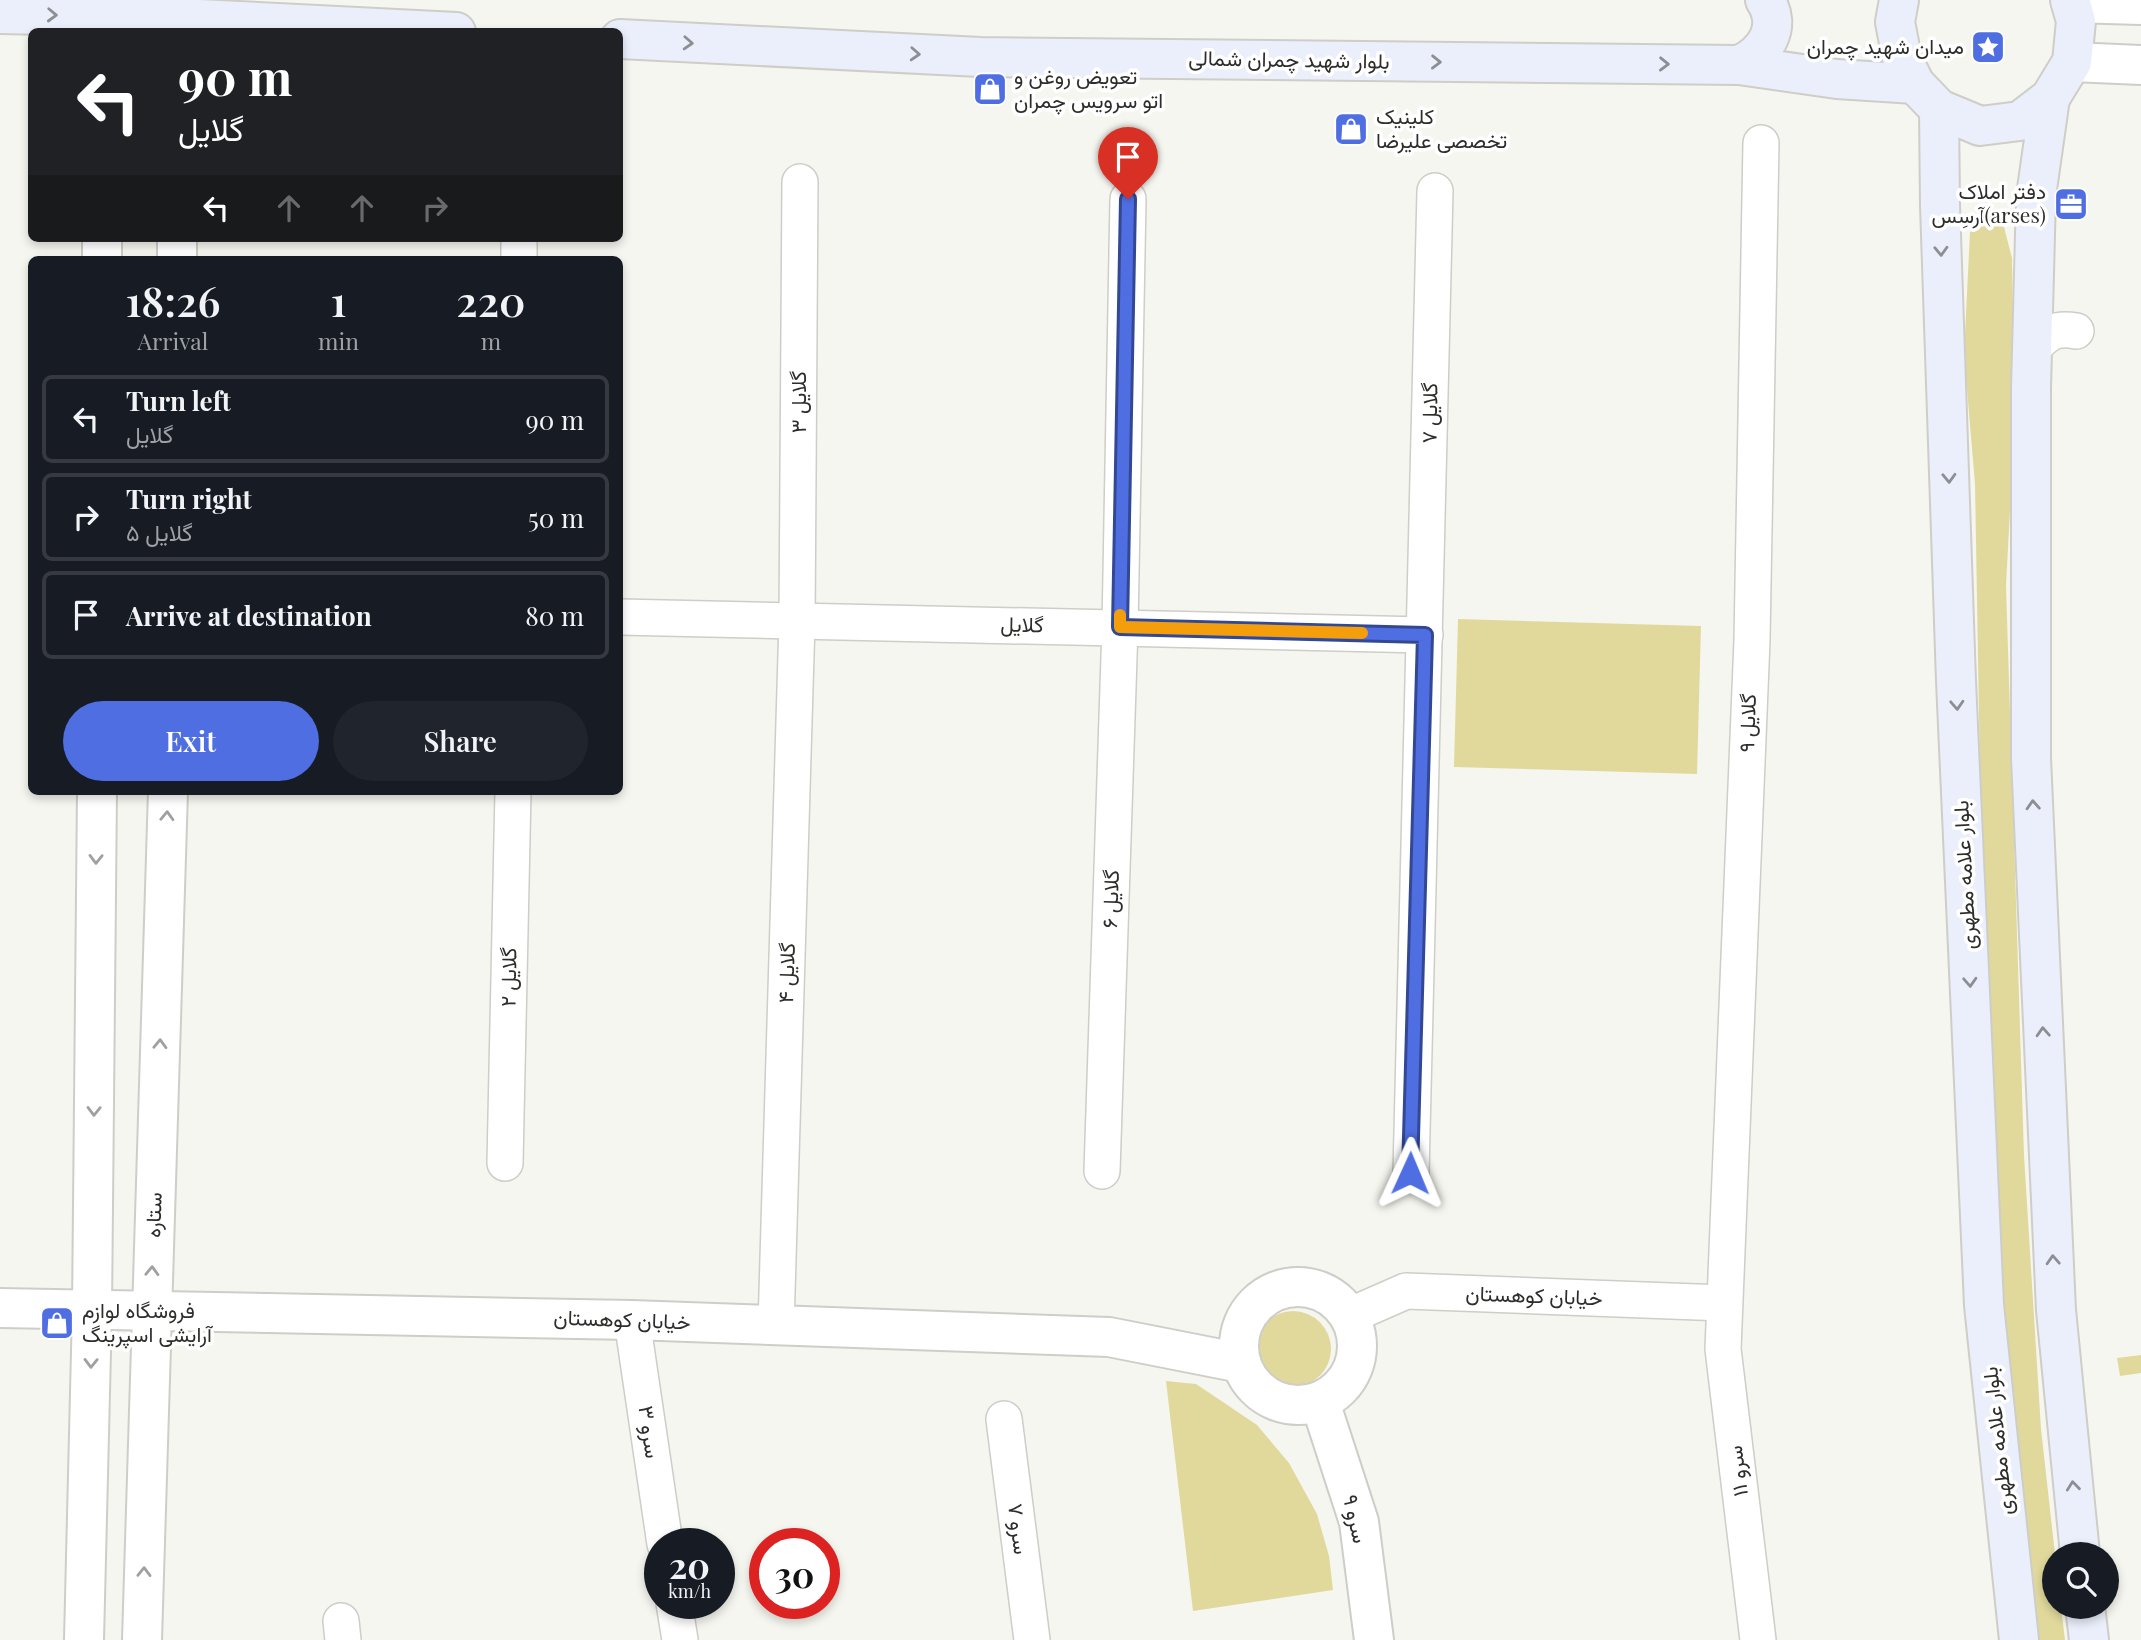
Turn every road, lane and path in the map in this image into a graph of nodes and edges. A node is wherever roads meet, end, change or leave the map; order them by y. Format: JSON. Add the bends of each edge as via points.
{"nodes":[{"id":1,"x":1765,"y":0,"type":"edge"},
{"id":2,"x":1899,"y":0,"type":"edge"},
{"id":3,"x":2071,"y":1,"type":"edge"},
{"id":4,"x":2141,"y":5,"type":"edge"},
{"id":5,"x":0,"y":14,"type":"edge"},
{"id":6,"x":105,"y":24,"type":"edge"},
{"id":7,"x":179,"y":25,"type":"edge"},
{"id":8,"x":298,"y":28,"type":"edge"},
{"id":9,"x":623,"y":39,"type":"edge"},
{"id":10,"x":2072,"y":62,"type":"junction"},
{"id":11,"x":1739,"y":65,"type":"junction"},
{"id":12,"x":2141,"y":65,"type":"edge"},
{"id":13,"x":1927,"y":96,"type":"junction"},
{"id":14,"x":2050,"y":98,"type":"junction"},
{"id":15,"x":1761,"y":143,"type":"dead end"},
{"id":16,"x":800,"y":182,"type":"dead end"},
{"id":17,"x":1435,"y":191,"type":"dead end"},
{"id":18,"x":1128,"y":199,"type":"dead end"},
{"id":19,"x":2076,"y":331,"type":"dead end"},
{"id":20,"x":2032,"y":349,"type":"junction"},
{"id":21,"x":623,"y":617,"type":"edge"},
{"id":22,"x":797,"y":621,"type":"junction"},
{"id":23,"x":1120,"y":627,"type":"junction"},
{"id":24,"x":1425,"y":635,"type":"junction"},
{"id":25,"x":97,"y":795,"type":"edge"},
{"id":26,"x":168,"y":795,"type":"edge"},
{"id":27,"x":513,"y":795,"type":"edge"},
{"id":28,"x":505,"y":1163,"type":"dead end"},
{"id":29,"x":1102,"y":1171,"type":"dead end"},
{"id":30,"x":1410,"y":1173,"type":"dead end"},
{"id":31,"x":1724,"y":1303,"type":"junction"},
{"id":32,"x":0,"y":1308,"type":"edge"},
{"id":33,"x":92,"y":1310,"type":"junction"},
{"id":34,"x":151,"y":1311,"type":"junction"},
{"id":35,"x":1349,"y":1316,"type":"junction"},
{"id":36,"x":632,"y":1320,"type":"junction"},
{"id":37,"x":776,"y":1326,"type":"junction"},
{"id":38,"x":1241,"y":1363,"type":"junction"},
{"id":39,"x":1321,"y":1402,"type":"junction"},
{"id":40,"x":1004,"y":1419,"type":"dead end"},
{"id":41,"x":664,"y":1528,"type":"edge"},
{"id":42,"x":2079,"y":1542,"type":"edge"},
{"id":43,"x":677,"y":1619,"type":"edge"},
{"id":44,"x":2087,"y":1619,"type":"edge"},
{"id":45,"x":84,"y":1640,"type":"edge"},
{"id":46,"x":142,"y":1640,"type":"edge"},
{"id":47,"x":680,"y":1640,"type":"edge"},
{"id":48,"x":1031,"y":1640,"type":"edge"},
{"id":49,"x":1374,"y":1640,"type":"edge"},
{"id":50,"x":1758,"y":1640,"type":"edge"},
{"id":51,"x":2019,"y":1640,"type":"edge"},
{"id":52,"x":2089,"y":1640,"type":"edge"}],
"edges":[{"from":1,"to":11,"type":"main road","via":[[1773,20],[1771,35],[1764,49]]},
{"from":2,"to":13,"type":"main road","via":[[1895,22],[1902,58]]},
{"from":3,"to":4,"type":"street"},
{"from":3,"to":10,"type":"main road","via":[[2076,21]]},
{"from":5,"to":6,"type":"main road","one_way":true},
{"from":6,"to":7,"type":"main road"},
{"from":7,"to":8,"type":"main road"},
{"from":9,"to":11,"type":"main road","name":"بلوار شهید چمران شمالی","one_way":true,"via":[[980,57]]},
{"from":10,"to":12,"type":"street"},
{"from":10,"to":14,"type":"main road"},
{"from":11,"to":13,"type":"main road","name":"بلوار شهید چمران شمالی"},
{"from":13,"to":14,"type":"main road","name":"بلوار شهید چمران شمالی","via":[[1980,126],[2020,121]]},
{"from":13,"to":51,"type":"main road","name":"بلوار علامه مطهری","one_way":true,"via":[[1940,205],[1984,1305]]},
{"from":14,"to":20,"type":"main road","via":[[2036,196]]},
{"from":15,"to":31,"type":"street","name":"گلایل ۹","via":[[1752,640]]},
{"from":16,"to":22,"type":"street","name":"گلایل ۳"},
{"from":17,"to":24,"type":"street","name":"گلایل ۷"},
{"from":18,"to":23,"type":"street","name":"گلایل ۶"},
{"from":19,"to":20,"type":"street","via":[[2046,334]]},
{"from":42,"to":20,"type":"main road","one_way":true,"via":[[2056,1310],[2031,772]]},
{"from":21,"to":22,"type":"street","name":"گلایل"},
{"from":22,"to":23,"type":"street","name":"گلایل"},
{"from":22,"to":37,"type":"street","name":"گلایل ۴"},
{"from":23,"to":24,"type":"street","name":"گلایل"},
{"from":23,"to":29,"type":"street","name":"گلایل ۶"},
{"from":24,"to":30,"type":"street","name":"گلایل ۷"},
{"from":25,"to":33,"type":"street","one_way":true},
{"from":34,"to":26,"type":"street","name":"ستاره","one_way":true},
{"from":27,"to":28,"type":"street","name":"گلایل ۲"},
{"from":31,"to":35,"type":"street","name":"خیابان کوهستان","via":[[1406,1292]]},
{"from":31,"to":50,"type":"street","name":"سرو ۱۱","via":[[1723,1349]]},
{"from":32,"to":33,"type":"street","name":"خیابان کوهستان"},
{"from":33,"to":34,"type":"street","name":"خیابان کوهستان"},
{"from":33,"to":45,"type":"street","one_way":true},
{"from":34,"to":36,"type":"street","name":"خیابان کوهستان"},
{"from":46,"to":34,"type":"street","name":"ستاره","one_way":true},
{"from":35,"to":38,"type":"street","via":[[1321,1292],[1302,1287],[1266,1296],[1243,1325]]},
{"from":35,"to":39,"type":"street","via":[[1357,1356],[1338,1391]]},
{"from":36,"to":37,"type":"street","name":"خیابان کوهستان"},
{"from":36,"to":41,"type":"street","name":"سرو ۳"},
{"from":37,"to":38,"type":"street","name":"خیابان کوهستان","via":[[1109,1336]]},
{"from":38,"to":39,"type":"street","via":[[1264,1395],[1302,1406]]},
{"from":39,"to":49,"type":"street","name":"سرو ۹","via":[[1359,1522]]},
{"from":40,"to":48,"type":"street","name":"سرو ۷"},
{"from":43,"to":47,"type":"street"},
{"from":44,"to":52,"type":"main road"}]}
